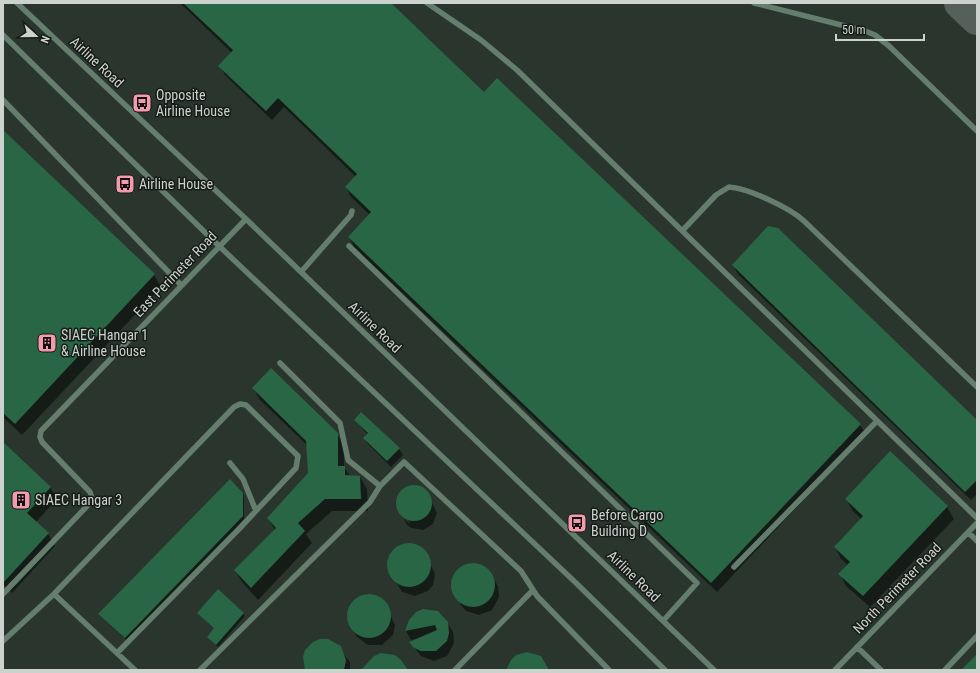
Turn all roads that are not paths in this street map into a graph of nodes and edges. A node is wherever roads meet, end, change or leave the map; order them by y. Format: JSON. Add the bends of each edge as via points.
{"nodes":[{"id":1,"x":17,"y":3,"type":"edge"},
{"id":2,"x":427,"y":3,"type":"edge"},
{"id":3,"x":754,"y":3,"type":"edge"},
{"id":4,"x":3,"y":35,"type":"edge"},
{"id":5,"x":3,"y":100,"type":"edge"},
{"id":6,"x":977,"y":131,"type":"edge"},
{"id":7,"x":352,"y":211,"type":"dead end"},
{"id":8,"x":246,"y":219,"type":"junction"},
{"id":9,"x":683,"y":230,"type":"junction"},
{"id":10,"x":219,"y":246,"type":"junction"},
{"id":11,"x":349,"y":246,"type":"dead end"},
{"id":12,"x":301,"y":272,"type":"junction"},
{"id":13,"x":181,"y":285,"type":"junction"},
{"id":14,"x":280,"y":363,"type":"dead end"},
{"id":15,"x":977,"y":387,"type":"edge"},
{"id":16,"x":877,"y":421,"type":"junction"},
{"id":17,"x":230,"y":464,"type":"dead end"},
{"id":18,"x":380,"y":486,"type":"junction"},
{"id":19,"x":256,"y":511,"type":"junction"},
{"id":20,"x":977,"y":518,"type":"edge"},
{"id":21,"x":977,"y":524,"type":"edge"},
{"id":22,"x":969,"y":533,"type":"junction"},
{"id":23,"x":977,"y":541,"type":"edge"},
{"id":24,"x":734,"y":567,"type":"dead end"},
{"id":25,"x":533,"y":590,"type":"junction"},
{"id":26,"x":3,"y":594,"type":"edge"},
{"id":27,"x":54,"y":594,"type":"junction"},
{"id":28,"x":663,"y":621,"type":"junction"},
{"id":29,"x":977,"y":636,"type":"edge"},
{"id":30,"x":3,"y":641,"type":"edge"},
{"id":31,"x":857,"y":647,"type":"junction"},
{"id":32,"x":118,"y":653,"type":"junction"},
{"id":33,"x":135,"y":670,"type":"edge"},
{"id":34,"x":200,"y":670,"type":"edge"},
{"id":35,"x":455,"y":670,"type":"edge"},
{"id":36,"x":609,"y":670,"type":"edge"},
{"id":37,"x":665,"y":670,"type":"edge"},
{"id":38,"x":714,"y":670,"type":"edge"},
{"id":39,"x":835,"y":670,"type":"edge"},
{"id":40,"x":881,"y":670,"type":"edge"},
{"id":41,"x":945,"y":670,"type":"edge"}],
"edges":[{"from":1,"to":8,"type":"lane","name":"Airline Road"},
{"from":2,"to":9,"type":"lane","via":[[500,55]]},
{"from":3,"to":6,"type":"lane","via":[[875,35]]},
{"from":4,"to":10,"type":"lane"},
{"from":5,"to":13,"type":"lane"},
{"from":7,"to":12,"type":"lane","via":[[331,240]]},
{"from":8,"to":10,"type":"lane","name":"East Perimeter Road"},
{"from":8,"to":12,"type":"lane","name":"Airline Road"},
{"from":9,"to":15,"type":"lane","via":[[716,195],[729,187],[745,190],[790,210]]},
{"from":9,"to":16,"type":"lane"},
{"from":10,"to":13,"type":"lane","name":"East Perimeter Road"},
{"from":10,"to":37,"type":"lane"},
{"from":11,"to":28,"type":"lane","via":[[697,583]]},
{"from":12,"to":28,"type":"lane","name":"Airline Road"},
{"from":13,"to":26,"type":"lane","name":"East Perimeter Road","via":[[41,431],[42,442],[90,492],[92,498]]},
{"from":14,"to":18,"type":"lane","via":[[340,423],[348,460]]},
{"from":16,"to":20,"type":"lane"},
{"from":16,"to":24,"type":"lane"},
{"from":17,"to":19,"type":"lane","via":[[244,479]]},
{"from":18,"to":25,"type":"lane","via":[[401,463],[406,463],[521,571]]},
{"from":18,"to":34,"type":"lane","via":[[370,502]]},
{"from":19,"to":27,"type":"lane","via":[[296,468],[298,456],[246,405],[240,404],[234,406]]},
{"from":19,"to":32,"type":"lane"},
{"from":21,"to":22,"type":"lane","name":"North Perimeter Road"},
{"from":22,"to":23,"type":"lane"},
{"from":22,"to":31,"type":"lane","name":"North Perimeter Road"},
{"from":25,"to":35,"type":"lane"},
{"from":25,"to":36,"type":"lane"},
{"from":27,"to":30,"type":"lane"},
{"from":27,"to":32,"type":"lane"},
{"from":28,"to":38,"type":"lane","name":"Airline Road"},
{"from":29,"to":41,"type":"lane"},
{"from":31,"to":39,"type":"lane","name":"North Perimeter Road"},
{"from":31,"to":40,"type":"lane"},
{"from":32,"to":33,"type":"lane"}]}
